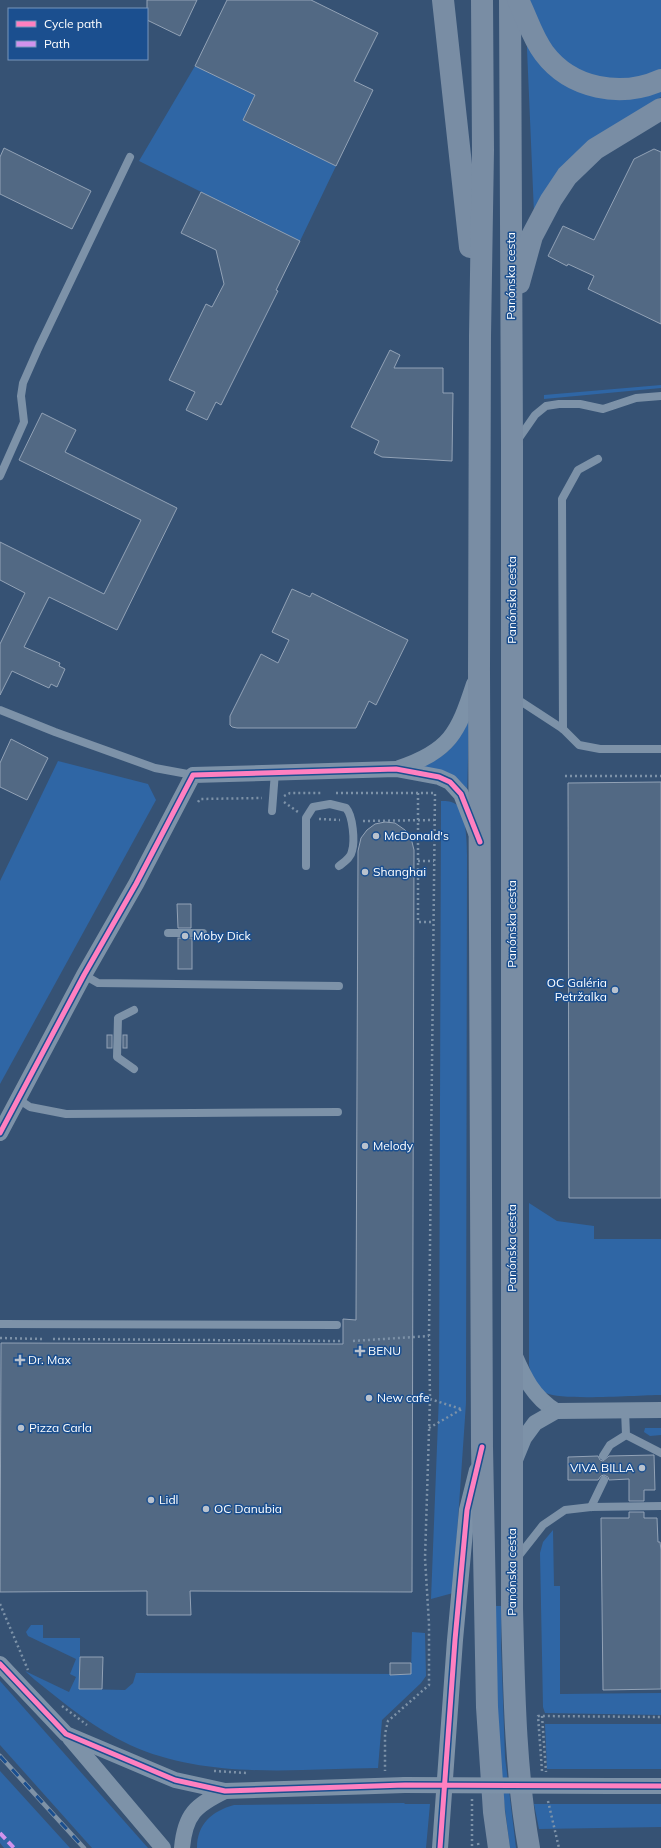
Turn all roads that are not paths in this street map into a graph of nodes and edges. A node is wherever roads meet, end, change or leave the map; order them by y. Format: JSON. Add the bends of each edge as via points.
{"nodes":[{"id":1,"x":443,"y":0,"type":"edge"},
{"id":2,"x":482,"y":0,"type":"edge"},
{"id":3,"x":510,"y":0,"type":"edge"},
{"id":4,"x":518,"y":0,"type":"edge"},
{"id":5,"x":661,"y":80,"type":"edge"},
{"id":6,"x":661,"y":108,"type":"edge"},
{"id":7,"x":130,"y":157,"type":"dead end"},
{"id":8,"x":512,"y":311,"type":"junction"},
{"id":9,"x":480,"y":336,"type":"junction"},
{"id":10,"x":661,"y":396,"type":"edge"},
{"id":11,"x":512,"y":446,"type":"junction"},
{"id":12,"x":598,"y":459,"type":"dead end"},
{"id":13,"x":0,"y":476,"type":"edge"},
{"id":14,"x":479,"y":671,"type":"junction"},
{"id":15,"x":512,"y":696,"type":"junction"},
{"id":16,"x":0,"y":710,"type":"edge"},
{"id":17,"x":563,"y":729,"type":"junction"},
{"id":18,"x":661,"y":749,"type":"edge"},
{"id":19,"x":396,"y":769,"type":"junction"},
{"id":20,"x":275,"y":772,"type":"junction"},
{"id":21,"x":193,"y":775,"type":"junction"},
{"id":22,"x":272,"y":811,"type":"dead end"},
{"id":23,"x":480,"y":842,"type":"junction"},
{"id":24,"x":306,"y":866,"type":"dead end"},
{"id":25,"x":340,"y":866,"type":"dead end"},
{"id":26,"x":203,"y":933,"type":"dead end"},
{"id":27,"x":168,"y":934,"type":"dead end"},
{"id":28,"x":84,"y":975,"type":"junction"},
{"id":29,"x":339,"y":986,"type":"dead end"},
{"id":30,"x":134,"y":1010,"type":"dead end"},
{"id":31,"x":134,"y":1069,"type":"dead end"},
{"id":32,"x":18,"y":1099,"type":"junction"},
{"id":33,"x":338,"y":1112,"type":"dead end"},
{"id":34,"x":0,"y":1133,"type":"edge"},
{"id":35,"x":0,"y":1324,"type":"edge"},
{"id":36,"x":337,"y":1324,"type":"dead end"},
{"id":37,"x":512,"y":1349,"type":"junction"},
{"id":38,"x":556,"y":1410,"type":"junction"},
{"id":39,"x":625,"y":1410,"type":"junction"},
{"id":40,"x":661,"y":1410,"type":"edge"},
{"id":41,"x":626,"y":1435,"type":"junction"},
{"id":42,"x":661,"y":1444,"type":"edge"},
{"id":43,"x":482,"y":1447,"type":"junction"},
{"id":44,"x":650,"y":1447,"type":"junction"},
{"id":45,"x":661,"y":1453,"type":"edge"},
{"id":46,"x":603,"y":1456,"type":"dead end"},
{"id":47,"x":512,"y":1465,"type":"junction"},
{"id":48,"x":604,"y":1480,"type":"dead end"},
{"id":49,"x":661,"y":1506,"type":"edge"},
{"id":50,"x":591,"y":1507,"type":"junction"},
{"id":51,"x":512,"y":1565,"type":"junction"},
{"id":52,"x":0,"y":1664,"type":"edge"},
{"id":53,"x":66,"y":1734,"type":"junction"},
{"id":54,"x":661,"y":1786,"type":"edge"},
{"id":55,"x":225,"y":1791,"type":"junction"},
{"id":56,"x":164,"y":1848,"type":"edge"},
{"id":57,"x":182,"y":1848,"type":"edge"},
{"id":58,"x":440,"y":1848,"type":"edge"},
{"id":59,"x":499,"y":1848,"type":"edge"},
{"id":60,"x":529,"y":1848,"type":"edge"}],
"edges":[{"from":1,"to":9,"type":"main road"},
{"from":2,"to":9,"type":"main road"},
{"from":3,"to":8,"type":"main road","name":"Panónska cesta"},
{"from":4,"to":5,"type":"main road","via":[[529,27],[544,52],[556,66],[570,76],[592,85],[617,89],[639,88]]},
{"from":6,"to":8,"type":"main road","via":[[595,149],[564,180],[532,236]]},
{"from":7,"to":13,"type":"lane","via":[[23,383],[21,396],[24,422]]},
{"from":8,"to":11,"type":"main road","name":"Panónska cesta"},
{"from":9,"to":14,"type":"main road"},
{"from":10,"to":11,"type":"lane","via":[[636,398],[603,409],[580,404],[546,406],[535,415]]},
{"from":11,"to":15,"type":"main road","name":"Panónska cesta"},
{"from":12,"to":17,"type":"lane","via":[[578,470],[562,499]]},
{"from":14,"to":19,"type":"street","via":[[464,715],[450,738],[424,759]]},
{"from":14,"to":23,"type":"main road"},
{"from":15,"to":17,"type":"lane"},
{"from":15,"to":37,"type":"main road","name":"Panónska cesta"},
{"from":16,"to":21,"type":"lane","via":[[155,768]]},
{"from":17,"to":18,"type":"lane","via":[[579,745],[600,749]]},
{"from":19,"to":20,"type":"street"},
{"from":19,"to":23,"type":"street","via":[[439,777],[454,786],[466,802]]},
{"from":20,"to":21,"type":"street"},
{"from":20,"to":22,"type":"lane"},
{"from":21,"to":28,"type":"street","via":[[136,884]]},
{"from":23,"to":43,"type":"main road"},
{"from":24,"to":25,"type":"lane","via":[[306,818],[311,810],[322,805],[343,806],[349,811],[352,821],[352,851],[350,857]]},
{"from":26,"to":27,"type":"lane"},
{"from":28,"to":29,"type":"lane","via":[[98,983]]},
{"from":28,"to":32,"type":"street"},
{"from":30,"to":31,"type":"lane","via":[[118,1018],[117,1057]]},
{"from":32,"to":33,"type":"lane","via":[[30,1107],[66,1114]]},
{"from":32,"to":34,"type":"street"},
{"from":35,"to":36,"type":"lane"},
{"from":37,"to":38,"type":"street","via":[[532,1391],[545,1404]]},
{"from":37,"to":47,"type":"main road","name":"Panónska cesta"},
{"from":38,"to":39,"type":"street"},
{"from":38,"to":47,"type":"street","via":[[543,1417],[529,1431]]},
{"from":39,"to":40,"type":"street"},
{"from":39,"to":41,"type":"lane"},
{"from":41,"to":44,"type":"lane"},
{"from":41,"to":46,"type":"lane","via":[[610,1445]]},
{"from":42,"to":44,"type":"lane"},
{"from":43,"to":58,"type":"street","via":[[467,1510]]},
{"from":43,"to":59,"type":"main road","via":[[487,1707]]},
{"from":44,"to":45,"type":"lane"},
{"from":47,"to":51,"type":"main road","name":"Panónska cesta"},
{"from":48,"to":50,"type":"lane"},
{"from":49,"to":50,"type":"lane"},
{"from":50,"to":51,"type":"lane","via":[[565,1510],[543,1525]]},
{"from":51,"to":60,"type":"main road","name":"Panónska cesta","via":[[517,1756]]},
{"from":52,"to":53,"type":"street"},
{"from":53,"to":55,"type":"street","via":[[175,1780]]},
{"from":53,"to":56,"type":"street"},
{"from":54,"to":55,"type":"street","bridge":true,"via":[[405,1786]]},
{"from":55,"to":57,"type":"street","via":[[194,1810],[184,1829]]}]}
